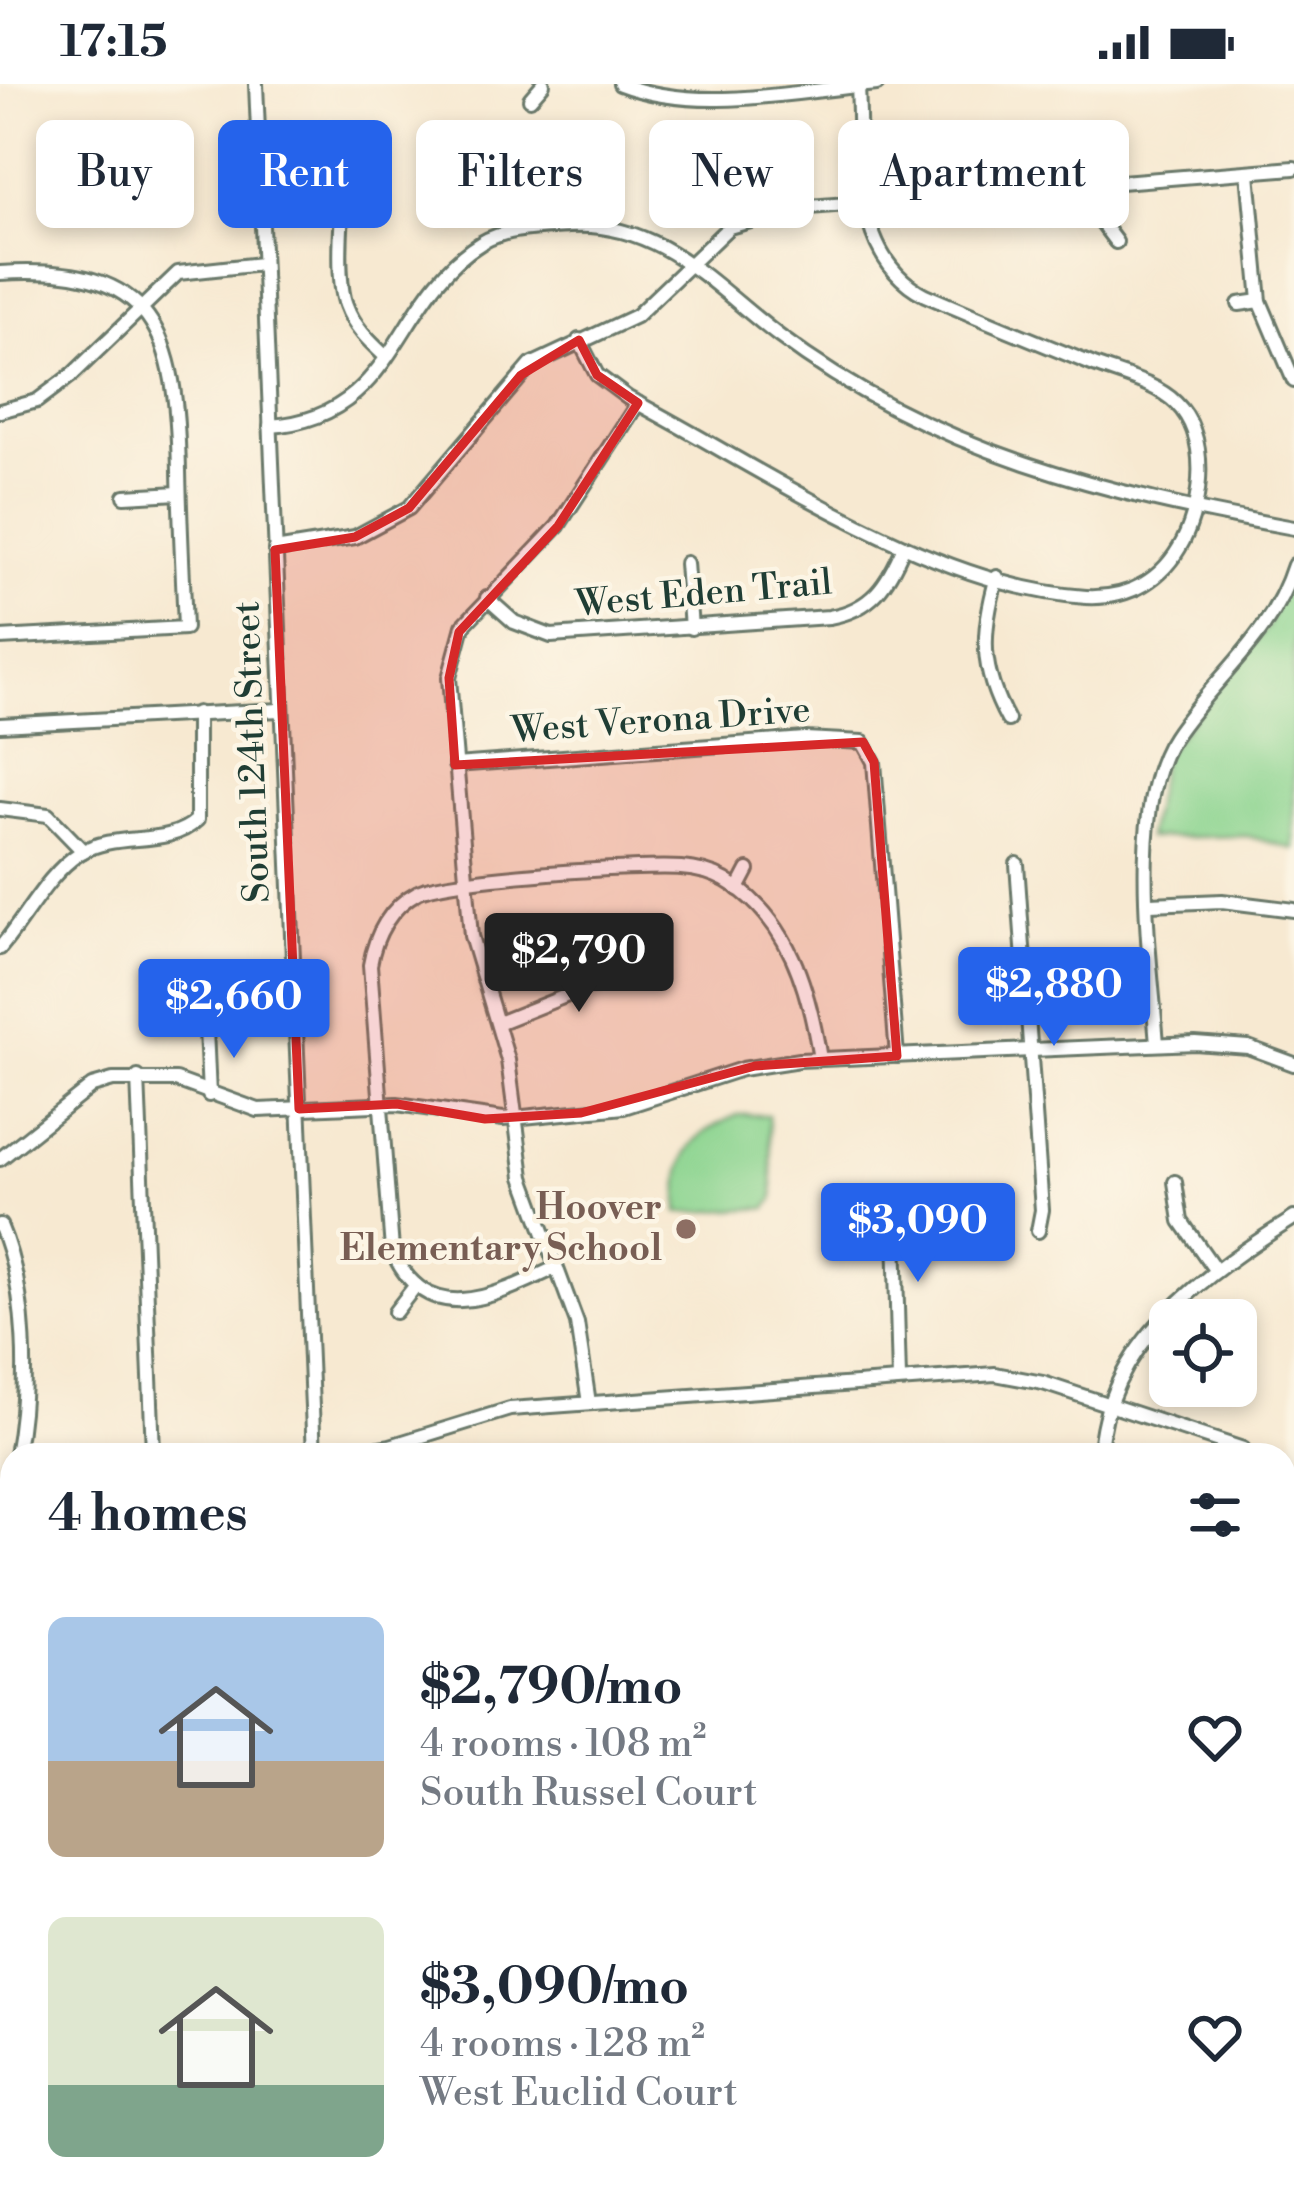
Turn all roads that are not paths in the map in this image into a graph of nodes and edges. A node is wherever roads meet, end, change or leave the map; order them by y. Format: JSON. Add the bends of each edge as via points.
{"nodes":[{"id":1,"x":256,"y":84,"type":"edge"},
{"id":2,"x":543,"y":84,"type":"edge"},
{"id":3,"x":620,"y":84,"type":"edge"},
{"id":4,"x":877,"y":84,"type":"edge"},
{"id":5,"x":858,"y":86,"type":"edge"},
{"id":6,"x":530,"y":99,"type":"dead end"},
{"id":7,"x":860,"y":120,"type":"edge"},
{"id":8,"x":1294,"y":168,"type":"edge"},
{"id":9,"x":1248,"y":172,"type":"junction"},
{"id":10,"x":1129,"y":182,"type":"edge"},
{"id":11,"x":838,"y":206,"type":"edge"},
{"id":12,"x":344,"y":228,"type":"edge"},
{"id":13,"x":871,"y":228,"type":"edge"},
{"id":14,"x":1106,"y":228,"type":"edge"},
{"id":15,"x":1116,"y":242,"type":"dead end"},
{"id":16,"x":261,"y":264,"type":"junction"},
{"id":17,"x":690,"y":264,"type":"junction"},
{"id":18,"x":0,"y":273,"type":"edge"},
{"id":19,"x":1260,"y":301,"type":"junction"},
{"id":20,"x":1239,"y":304,"type":"dead end"},
{"id":21,"x":141,"y":310,"type":"junction"},
{"id":22,"x":579,"y":340,"type":"junction"},
{"id":23,"x":386,"y":357,"type":"junction"},
{"id":24,"x":1294,"y":381,"type":"edge"},
{"id":25,"x":638,"y":403,"type":"junction"},
{"id":26,"x":0,"y":411,"type":"edge"},
{"id":27,"x":270,"y":426,"type":"junction"},
{"id":28,"x":179,"y":493,"type":"junction"},
{"id":29,"x":124,"y":496,"type":"dead end"},
{"id":30,"x":1191,"y":510,"type":"junction"},
{"id":31,"x":1294,"y":528,"type":"edge"},
{"id":32,"x":904,"y":546,"type":"junction"},
{"id":33,"x":276,"y":551,"type":"junction"},
{"id":34,"x":686,"y":563,"type":"dead end"},
{"id":35,"x":1294,"y":565,"type":"edge"},
{"id":36,"x":997,"y":577,"type":"junction"},
{"id":37,"x":487,"y":598,"type":"junction"},
{"id":38,"x":691,"y":628,"type":"junction"},
{"id":39,"x":0,"y":638,"type":"edge"},
{"id":40,"x":280,"y":710,"type":"junction"},
{"id":41,"x":197,"y":713,"type":"junction"},
{"id":42,"x":1008,"y":720,"type":"dead end"},
{"id":43,"x":0,"y":725,"type":"edge"},
{"id":44,"x":455,"y":765,"type":"junction"},
{"id":45,"x":0,"y":809,"type":"edge"},
{"id":46,"x":83,"y":851,"type":"junction"},
{"id":47,"x":1017,"y":864,"type":"dead end"},
{"id":48,"x":748,"y":870,"type":"dead end"},
{"id":49,"x":465,"y":881,"type":"junction"},
{"id":50,"x":738,"y":889,"type":"junction"},
{"id":51,"x":1150,"y":904,"type":"junction"},
{"id":52,"x":1294,"y":910,"type":"edge"},
{"id":53,"x":0,"y":948,"type":"edge"},
{"id":54,"x":656,"y":980,"type":"dead end"},
{"id":55,"x":498,"y":1023,"type":"junction"},
{"id":56,"x":206,"y":1029,"type":"dead end"},
{"id":57,"x":1157,"y":1044,"type":"junction"},
{"id":58,"x":1030,"y":1050,"type":"junction"},
{"id":59,"x":897,"y":1055,"type":"junction"},
{"id":60,"x":820,"y":1059,"type":"junction"},
{"id":61,"x":1294,"y":1064,"type":"edge"},
{"id":62,"x":138,"y":1077,"type":"junction"},
{"id":63,"x":209,"y":1095,"type":"junction"},
{"id":64,"x":382,"y":1104,"type":"junction"},
{"id":65,"x":299,"y":1109,"type":"junction"},
{"id":66,"x":516,"y":1118,"type":"junction"},
{"id":67,"x":0,"y":1159,"type":"edge"},
{"id":68,"x":1174,"y":1182,"type":"dead end"},
{"id":69,"x":894,"y":1194,"type":"dead end"},
{"id":70,"x":1294,"y":1218,"type":"edge"},
{"id":71,"x":0,"y":1226,"type":"edge"},
{"id":72,"x":1038,"y":1231,"type":"dead end"},
{"id":73,"x":555,"y":1268,"type":"junction"},
{"id":74,"x":1216,"y":1271,"type":"junction"},
{"id":75,"x":416,"y":1285,"type":"junction"},
{"id":76,"x":394,"y":1312,"type":"dead end"},
{"id":77,"x":899,"y":1380,"type":"junction"},
{"id":78,"x":589,"y":1403,"type":"junction"},
{"id":79,"x":1109,"y":1405,"type":"junction"},
{"id":80,"x":17,"y":1443,"type":"edge"},
{"id":81,"x":153,"y":1443,"type":"edge"},
{"id":82,"x":313,"y":1443,"type":"edge"},
{"id":83,"x":399,"y":1443,"type":"edge"},
{"id":84,"x":1102,"y":1443,"type":"edge"},
{"id":85,"x":1226,"y":1443,"type":"edge"}],
"edges":[{"from":1,"to":16,"type":"street","name":"South 124th Street"},
{"from":2,"to":6,"type":"street"},
{"from":3,"to":5,"type":"street","via":[[697,98]]},
{"from":4,"to":5,"type":"street"},
{"from":5,"to":7,"type":"street"},
{"from":8,"to":9,"type":"street"},
{"from":9,"to":10,"type":"street"},
{"from":9,"to":19,"type":"street"},
{"from":11,"to":17,"type":"street","via":[[748,218],[718,234]]},
{"from":12,"to":23,"type":"street","via":[[341,285],[356,326]]},
{"from":13,"to":30,"type":"street","via":[[907,285],[1177,404],[1198,444]]},
{"from":14,"to":15,"type":"street"},
{"from":16,"to":21,"type":"street","via":[[178,273]]},
{"from":16,"to":27,"type":"street","name":"South 124th Street"},
{"from":17,"to":22,"type":"street","via":[[636,316]]},
{"from":17,"to":23,"type":"street","via":[[616,227],[494,237],[462,258]]},
{"from":17,"to":30,"type":"street","via":[[815,362],[931,428],[1067,480]]},
{"from":18,"to":21,"type":"street","via":[[95,278]]},
{"from":19,"to":20,"type":"street"},
{"from":19,"to":24,"type":"street"},
{"from":21,"to":26,"type":"street","via":[[37,401]]},
{"from":21,"to":28,"type":"street","via":[[165,340],[177,397]]},
{"from":22,"to":25,"type":"street","via":[[597,375]]},
{"from":22,"to":33,"type":"street","via":[[521,375],[410,508],[355,537]]},
{"from":23,"to":27,"type":"street","via":[[332,413]]},
{"from":25,"to":32,"type":"street"},
{"from":25,"to":37,"type":"street","via":[[558,526]]},
{"from":27,"to":33,"type":"street","name":"South 124th Street"},
{"from":28,"to":29,"type":"street"},
{"from":28,"to":39,"type":"street","via":[[185,628]]},
{"from":30,"to":31,"type":"street"},
{"from":30,"to":36,"type":"street","via":[[1170,562],[1123,594],[1063,594]]},
{"from":32,"to":36,"type":"street"},
{"from":32,"to":38,"type":"street","name":"West Eden Trail","via":[[878,596],[854,611]]},
{"from":33,"to":40,"type":"street","name":"South 124th Street"},
{"from":34,"to":38,"type":"street"},
{"from":35,"to":51,"type":"street","via":[[1268,626],[1163,755],[1148,806]]},
{"from":36,"to":42,"type":"street","via":[[982,647]]},
{"from":37,"to":38,"type":"street","name":"West Eden Trail","via":[[514,622],[551,636]]},
{"from":37,"to":44,"type":"street","via":[[451,657]]},
{"from":40,"to":41,"type":"street"},
{"from":40,"to":65,"type":"street","name":"South 124th Street"},
{"from":41,"to":43,"type":"street"},
{"from":41,"to":46,"type":"street","via":[[197,820],[166,837]]},
{"from":44,"to":49,"type":"street"},
{"from":44,"to":59,"type":"street","name":"West Verona Drive","via":[[850,738],[868,747]]},
{"from":45,"to":46,"type":"street","via":[[48,814]]},
{"from":46,"to":53,"type":"street"},
{"from":47,"to":58,"type":"street"},
{"from":48,"to":50,"type":"street"},
{"from":49,"to":50,"type":"street","via":[[674,867]]},
{"from":49,"to":55,"type":"street","via":[[478,965]]},
{"from":49,"to":64,"type":"street","via":[[408,898],[375,944],[370,975]]},
{"from":50,"to":60,"type":"street","via":[[796,962]]},
{"from":51,"to":52,"type":"street"},
{"from":51,"to":57,"type":"street"},
{"from":54,"to":55,"type":"street","via":[[588,986]]},
{"from":55,"to":66,"type":"street"},
{"from":56,"to":63,"type":"street"},
{"from":57,"to":58,"type":"street"},
{"from":57,"to":61,"type":"street","via":[[1232,1045]]},
{"from":58,"to":59,"type":"street"},
{"from":58,"to":72,"type":"street"},
{"from":59,"to":60,"type":"street"},
{"from":60,"to":66,"type":"street","via":[[742,1069],[624,1107]]},
{"from":62,"to":63,"type":"street","via":[[176,1080]]},
{"from":62,"to":67,"type":"street","via":[[92,1086]]},
{"from":62,"to":81,"type":"street"},
{"from":63,"to":65,"type":"street","via":[[258,1109]]},
{"from":64,"to":65,"type":"street"},
{"from":64,"to":66,"type":"street"},
{"from":64,"to":75,"type":"street","via":[[389,1239]]},
{"from":65,"to":82,"type":"street","name":"South 124th Street"},
{"from":66,"to":73,"type":"street","via":[[530,1208]]},
{"from":68,"to":74,"type":"street","via":[[1181,1221]]},
{"from":69,"to":77,"type":"street"},
{"from":70,"to":74,"type":"street"},
{"from":71,"to":80,"type":"street","via":[[16,1277]]},
{"from":73,"to":75,"type":"street","via":[[472,1301]]},
{"from":73,"to":78,"type":"street","via":[[577,1323]]},
{"from":74,"to":79,"type":"street","via":[[1140,1344]]},
{"from":75,"to":76,"type":"street"},
{"from":77,"to":78,"type":"street"},
{"from":77,"to":79,"type":"street","via":[[1011,1376]]},
{"from":78,"to":83,"type":"street","via":[[495,1412]]},
{"from":79,"to":84,"type":"street"},
{"from":79,"to":85,"type":"street"}]}
